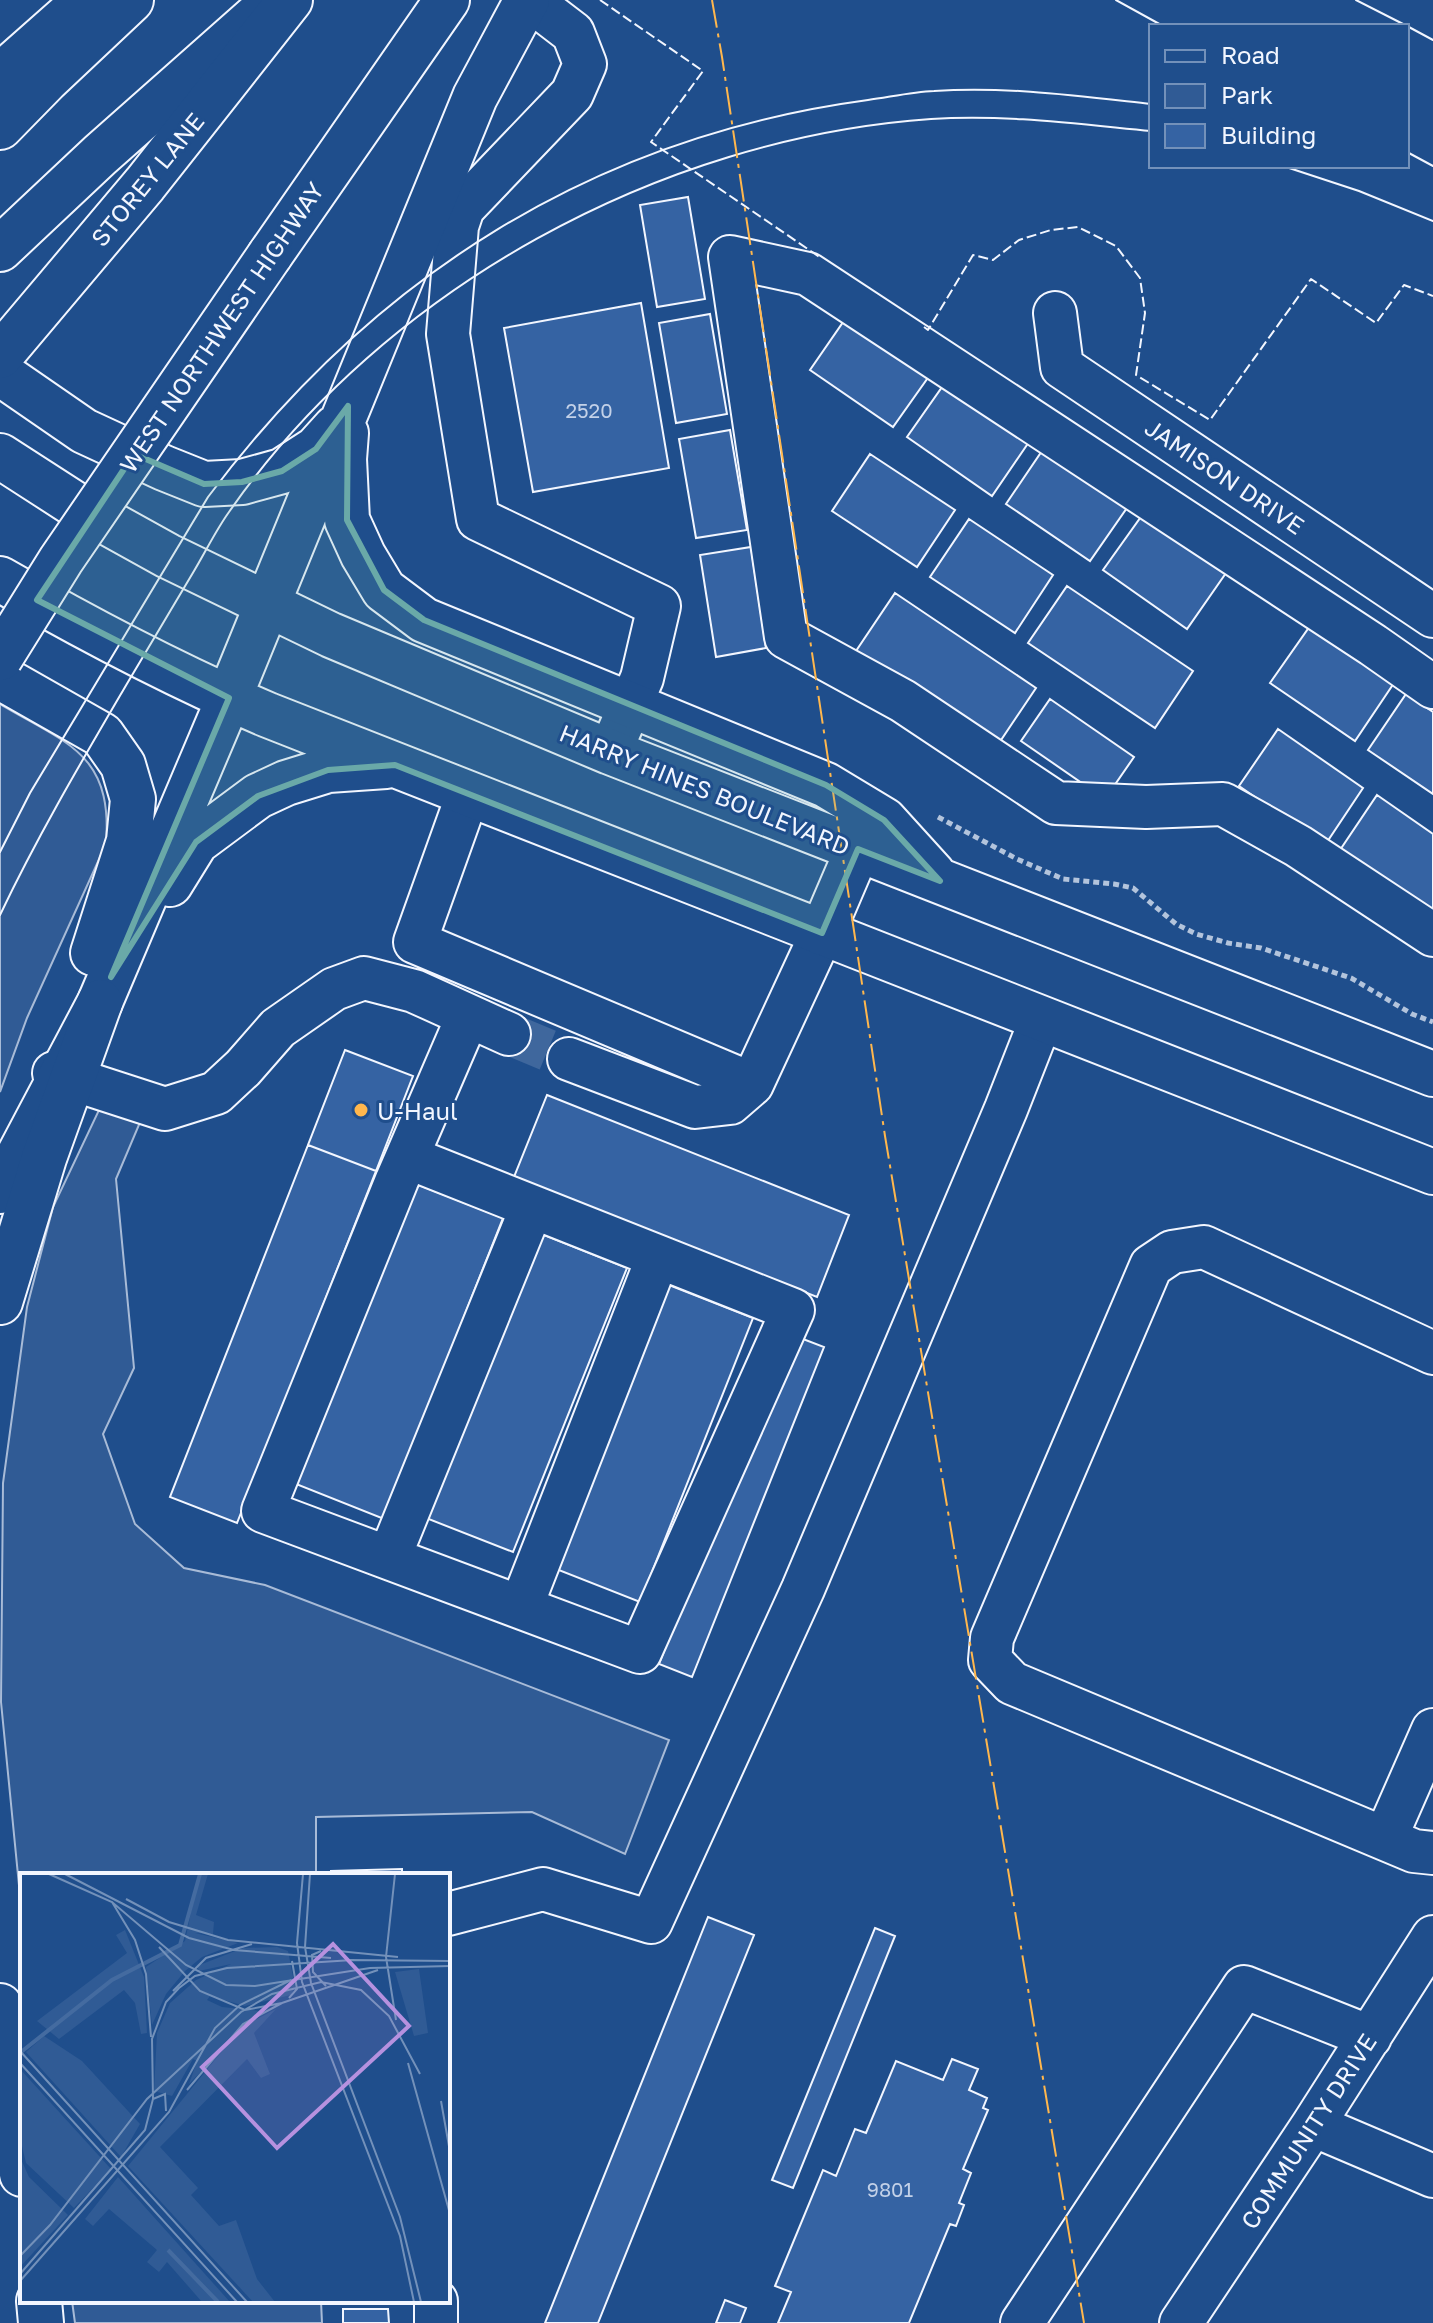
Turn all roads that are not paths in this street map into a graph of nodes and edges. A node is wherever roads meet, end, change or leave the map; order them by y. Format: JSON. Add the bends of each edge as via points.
{"nodes":[{"id":1,"x":50,"y":0,"type":"edge"},
{"id":2,"x":86,"y":0,"type":"edge"},
{"id":3,"x":131,"y":0,"type":"edge"},
{"id":4,"x":275,"y":0,"type":"edge"},
{"id":5,"x":290,"y":0,"type":"edge"},
{"id":6,"x":447,"y":0,"type":"edge"},
{"id":7,"x":529,"y":0,"type":"edge"},
{"id":8,"x":0,"y":45,"type":"edge"},
{"id":9,"x":0,"y":76,"type":"edge"},
{"id":10,"x":0,"y":127,"type":"edge"},
{"id":11,"x":0,"y":249,"type":"edge"},
{"id":12,"x":1055,"y":313,"type":"dead end"},
{"id":13,"x":0,"y":356,"type":"edge"},
{"id":14,"x":0,"y":373,"type":"edge"},
{"id":15,"x":346,"y":412,"type":"junction"},
{"id":16,"x":0,"y":456,"type":"edge"},
{"id":17,"x":0,"y":579,"type":"edge"},
{"id":18,"x":268,"y":603,"type":"junction"},
{"id":19,"x":1433,"y":616,"type":"edge"},
{"id":20,"x":0,"y":658,"type":"edge"},
{"id":21,"x":0,"y":677,"type":"edge"},
{"id":22,"x":1433,"y":687,"type":"edge"},
{"id":23,"x":229,"y":698,"type":"junction"},
{"id":24,"x":630,"y":706,"type":"junction"},
{"id":25,"x":610,"y":752,"type":"junction"},
{"id":26,"x":395,"y":765,"type":"junction"},
{"id":27,"x":468,"y":794,"type":"junction"},
{"id":28,"x":858,"y":849,"type":"junction"},
{"id":29,"x":940,"y":881,"type":"junction"},
{"id":30,"x":822,"y":933,"type":"junction"},
{"id":31,"x":1433,"y":935,"type":"edge"},
{"id":32,"x":106,"y":989,"type":"junction"},
{"id":33,"x":468,"y":1016,"type":"junction"},
{"id":34,"x":1041,"y":1020,"type":"junction"},
{"id":35,"x":509,"y":1034,"type":"tunnel mouth"},
{"id":36,"x":569,"y":1059,"type":"tunnel mouth"},
{"id":37,"x":1433,"y":1074,"type":"edge"},
{"id":38,"x":58,"y":1084,"type":"junction"},
{"id":39,"x":752,"y":1084,"type":"junction"},
{"id":40,"x":407,"y":1157,"type":"junction"},
{"id":41,"x":1433,"y":1172,"type":"edge"},
{"id":42,"x":0,"y":1191,"type":"edge"},
{"id":43,"x":532,"y":1207,"type":"junction"},
{"id":44,"x":658,"y":1257,"type":"junction"},
{"id":45,"x":0,"y":1302,"type":"edge"},
{"id":46,"x":1433,"y":1353,"type":"edge"},
{"id":47,"x":389,"y":1558,"type":"junction"},
{"id":48,"x":521,"y":1607,"type":"junction"},
{"id":49,"x":1433,"y":1730,"type":"edge"},
{"id":50,"x":1385,"y":1839,"type":"junction"},
{"id":51,"x":1433,"y":1853,"type":"edge"},
{"id":52,"x":450,"y":1913,"type":"edge"},
{"id":53,"x":1433,"y":1937,"type":"edge"},
{"id":54,"x":0,"y":2006,"type":"edge"},
{"id":55,"x":1370,"y":2037,"type":"junction"},
{"id":56,"x":1313,"y":2125,"type":"junction"},
{"id":57,"x":20,"y":2159,"type":"edge"},
{"id":58,"x":1433,"y":2176,"type":"edge"},
{"id":59,"x":39,"y":2303,"type":"edge"},
{"id":60,"x":41,"y":2323,"type":"edge"},
{"id":61,"x":1022,"y":2323,"type":"edge"},
{"id":62,"x":1181,"y":2323,"type":"edge"}],
"edges":[{"from":1,"to":8,"type":"main road"},
{"from":2,"to":9,"type":"main road"},
{"from":3,"to":10,"type":"main road"},
{"from":4,"to":11,"type":"main road"},
{"from":5,"to":13,"type":"main road","name":"STOREY LANE"},
{"from":6,"to":20,"type":"main road","name":"WEST NORTHWEST HIGHWAY","bridge":true,"via":[[61,560]]},
{"from":7,"to":15,"type":"main road","via":[[475,97]]},
{"from":7,"to":24,"type":"street","via":[[573,33],[585,64],[572,94],[463,208],[448,334],[478,519],[659,606]]},
{"from":12,"to":19,"type":"street","name":"JAMISON DRIVE","via":[[1062,367]]},
{"from":14,"to":15,"type":"main road","via":[[84,431],[204,484],[242,482],[282,471],[316,449]]},
{"from":15,"to":18,"type":"main road"},
{"from":15,"to":24,"type":"main road","via":[[347,520],[384,590],[424,620]]},
{"from":16,"to":18,"type":"main road","name":"HARRY HINES BOULEVARD","via":[[168,556]]},
{"from":17,"to":23,"type":"main road","via":[[83,627]]},
{"from":18,"to":23,"type":"main road"},
{"from":18,"to":25,"type":"main road","name":"HARRY HINES BOULEVARD","via":[[331,635]]},
{"from":21,"to":38,"type":"main road","via":[[102,735],[123,765],[133,799],[129,841]]},
{"from":22,"to":31,"type":"street","via":[[808,274],[730,257],[786,637],[903,701],[1056,803],[1223,804],[1298,846]]},
{"from":23,"to":26,"type":"main road"},
{"from":23,"to":32,"type":"main road"},
{"from":24,"to":25,"type":"street"},
{"from":24,"to":29,"type":"main road","via":[[826,785],[884,820]]},
{"from":25,"to":28,"type":"main road","name":"HARRY HINES BOULEVARD"},
{"from":26,"to":27,"type":"main road"},
{"from":26,"to":32,"type":"main road","via":[[328,770],[286,783],[233,813],[196,842]]},
{"from":27,"to":30,"type":"main road"},
{"from":27,"to":39,"type":"street","via":[[415,942]]},
{"from":28,"to":29,"type":"main road","name":"HARRY HINES BOULEVARD"},
{"from":28,"to":30,"type":"main road"},
{"from":29,"to":37,"type":"main road","name":"HARRY HINES BOULEVARD"},
{"from":30,"to":34,"type":"main road"},
{"from":30,"to":39,"type":"street"},
{"from":32,"to":38,"type":"main road"},
{"from":33,"to":35,"type":"street"},
{"from":33,"to":38,"type":"street","via":[[414,991],[364,978],[334,989],[278,1028],[216,1093],[165,1109]]},
{"from":33,"to":40,"type":"street"},
{"from":34,"to":41,"type":"main road"},
{"from":34,"to":52,"type":"street","via":[[803,1589],[651,1922],[543,1889]]},
{"from":36,"to":39,"type":"street","via":[[695,1107],[730,1103]]},
{"from":38,"to":42,"type":"main road"},
{"from":38,"to":45,"type":"main road","via":[[44,1158]]},
{"from":40,"to":43,"type":"street"},
{"from":40,"to":47,"type":"street","via":[[263,1511]]},
{"from":43,"to":44,"type":"street"},
{"from":43,"to":47,"type":"street"},
{"from":44,"to":48,"type":"street"},
{"from":44,"to":48,"type":"street","via":[[793,1310],[640,1652]]},
{"from":46,"to":50,"type":"street","via":[[1204,1247],[1172,1252],[1151,1266],[992,1638],[990,1660],[1012,1683]]},
{"from":47,"to":48,"type":"street"},
{"from":49,"to":50,"type":"street"},
{"from":50,"to":51,"type":"street"},
{"from":53,"to":55,"type":"street","name":"COMMUNITY DRIVE"},
{"from":54,"to":57,"type":"main road"},
{"from":55,"to":56,"type":"street","name":"COMMUNITY DRIVE"},
{"from":55,"to":61,"type":"street","via":[[1244,1987]]},
{"from":56,"to":58,"type":"street"},
{"from":56,"to":62,"type":"street","name":"COMMUNITY DRIVE"},
{"from":59,"to":60,"type":"main road"}]}
